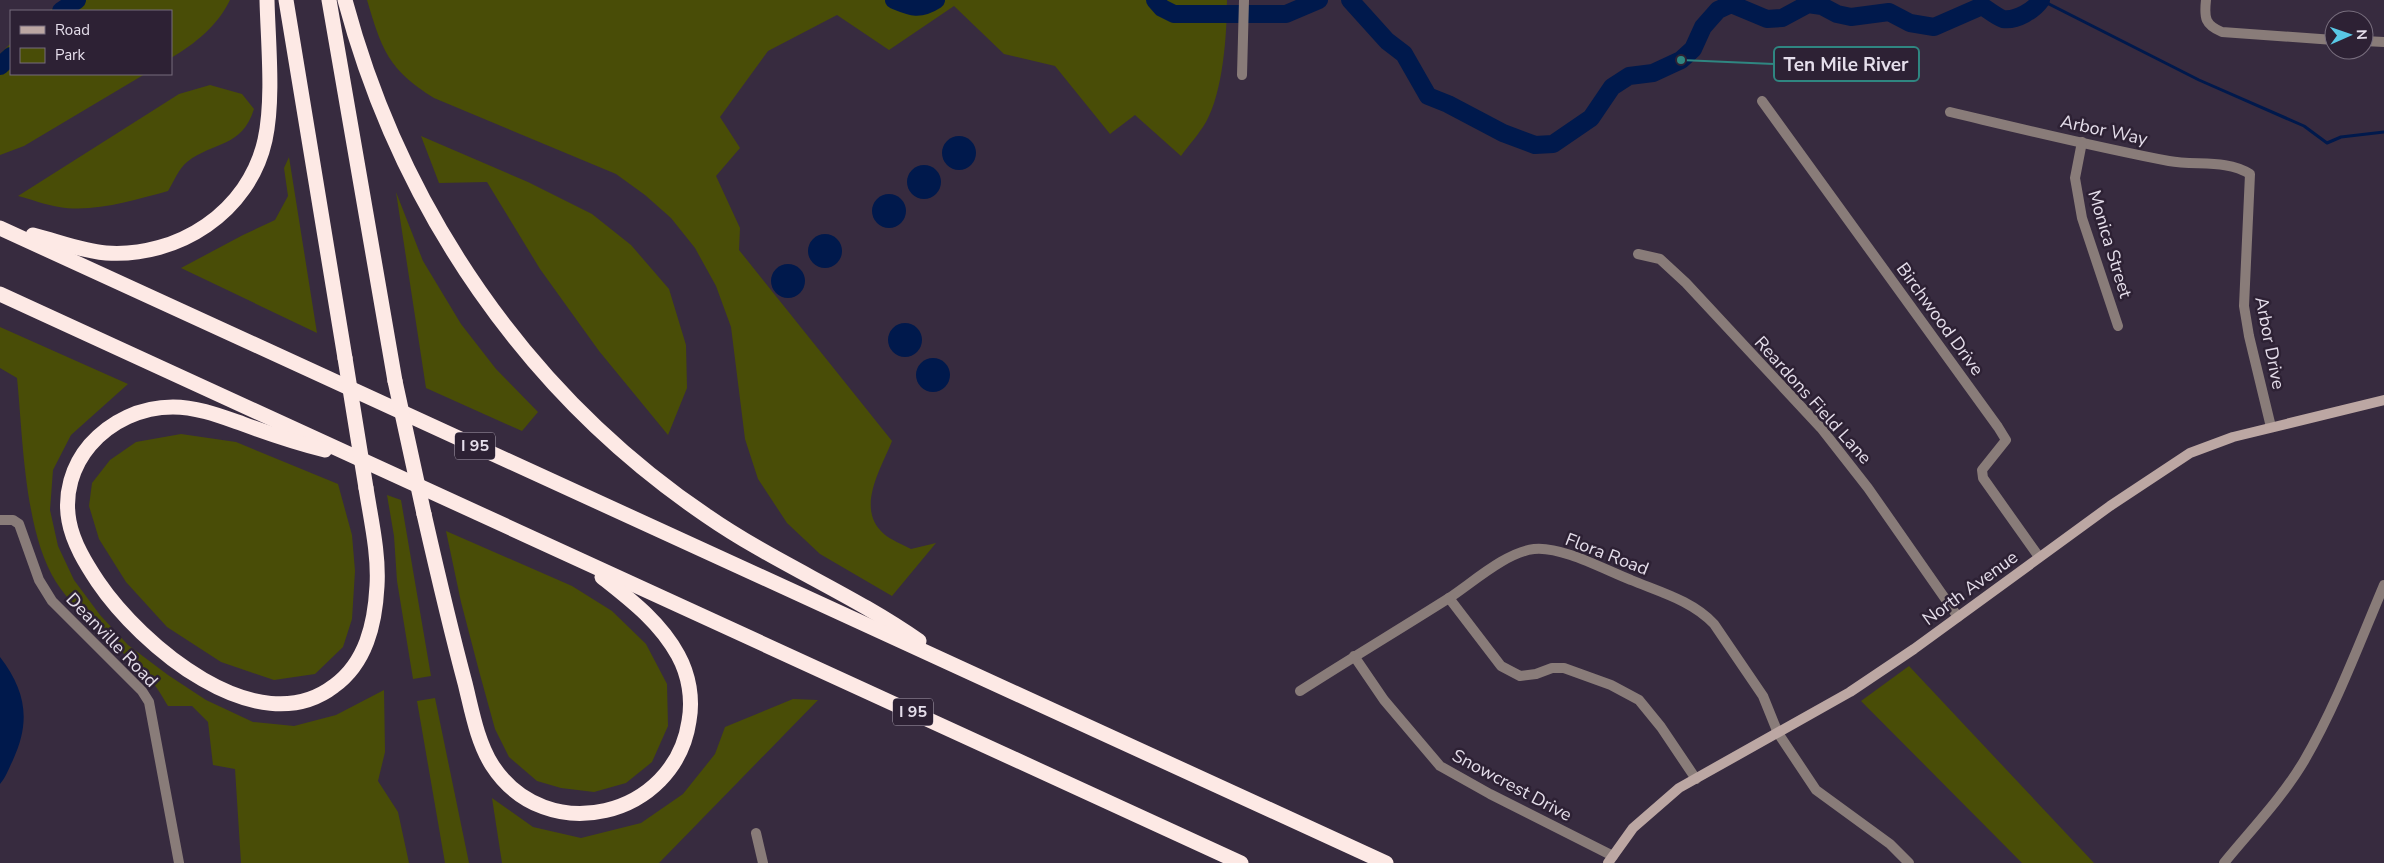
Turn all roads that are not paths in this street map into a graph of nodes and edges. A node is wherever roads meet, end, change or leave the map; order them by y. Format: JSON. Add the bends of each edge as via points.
{"nodes":[{"id":1,"x":267,"y":0,"type":"edge"},
{"id":2,"x":286,"y":0,"type":"edge"},
{"id":3,"x":329,"y":0,"type":"edge"},
{"id":4,"x":345,"y":0,"type":"edge"},
{"id":5,"x":1244,"y":0,"type":"edge"},
{"id":6,"x":2206,"y":0,"type":"edge"},
{"id":7,"x":2324,"y":39,"type":"edge"},
{"id":8,"x":1242,"y":76,"type":"dead end"},
{"id":9,"x":1762,"y":101,"type":"dead end"},
{"id":10,"x":1950,"y":112,"type":"dead end"},
{"id":11,"x":2082,"y":142,"type":"junction"},
{"id":12,"x":2250,"y":174,"type":"joint"},
{"id":13,"x":0,"y":226,"type":"edge"},
{"id":14,"x":1638,"y":254,"type":"dead end"},
{"id":15,"x":0,"y":294,"type":"edge"},
{"id":16,"x":2118,"y":326,"type":"dead end"},
{"id":17,"x":2384,"y":400,"type":"edge"},
{"id":18,"x":2271,"y":428,"type":"junction"},
{"id":19,"x":358,"y":458,"type":"junction"},
{"id":20,"x":0,"y":520,"type":"edge"},
{"id":21,"x":2039,"y":558,"type":"junction"},
{"id":22,"x":584,"y":562,"type":"junction"},
{"id":23,"x":2384,"y":586,"type":"edge"},
{"id":24,"x":1449,"y":598,"type":"junction"},
{"id":25,"x":1958,"y":617,"type":"junction"},
{"id":26,"x":1354,"y":656,"type":"junction"},
{"id":27,"x":951,"y":664,"type":"junction"},
{"id":28,"x":1300,"y":691,"type":"dead end"},
{"id":29,"x":1778,"y":733,"type":"junction"},
{"id":30,"x":1696,"y":779,"type":"junction"},
{"id":31,"x":756,"y":833,"type":"dead end"},
{"id":32,"x":1610,"y":859,"type":"edge"},
{"id":33,"x":179,"y":863,"type":"edge"},
{"id":34,"x":764,"y":863,"type":"edge"},
{"id":35,"x":1241,"y":863,"type":"edge"},
{"id":36,"x":1386,"y":863,"type":"edge"},
{"id":37,"x":1909,"y":863,"type":"edge"},
{"id":38,"x":2224,"y":863,"type":"edge"}],
"edges":[{"from":1,"to":13,"type":"highway","via":[[269,114],[265,140],[256,167],[242,191],[214,220],[168,246],[118,253],[86,250]]},
{"from":2,"to":19,"type":"highway","bridge":true,"via":[[378,578],[366,644],[355,666],[337,684],[316,697],[291,704],[259,702],[232,693],[195,674],[159,648],[131,622],[83,557],[69,523],[69,489],[81,457],[110,427],[147,410],[195,409],[303,445]]},
{"from":3,"to":22,"type":"highway","bridge":true,"via":[[396,381],[424,514],[479,735],[487,756],[508,784],[529,799],[553,810],[590,814],[627,804],[659,782],[681,751],[691,703],[684,668],[666,636],[636,604]]},
{"from":4,"to":27,"type":"highway","via":[[385,120],[430,213],[485,300],[550,380],[624,452],[706,516],[893,623]]},
{"from":5,"to":8,"type":"street"},
{"from":6,"to":7,"type":"street","via":[[2205,14],[2209,26],[2222,32]]},
{"from":9,"to":21,"type":"street","name":"Birchwood Drive","via":[[2006,440],[1982,470],[1983,478]]},
{"from":10,"to":11,"type":"street","name":"Arbor Way"},
{"from":11,"to":12,"type":"street","name":"Arbor Way","via":[[2170,161],[2221,164]]},
{"from":11,"to":16,"type":"street","name":"Monica Street","via":[[2075,178],[2080,209]]},
{"from":12,"to":18,"type":"street","name":"Arbor Drive","via":[[2244,306]]},
{"from":13,"to":27,"type":"highway","number":"I 95"},
{"from":14,"to":25,"type":"street","name":"Reardons Field Lane","via":[[1660,259],[1686,283],[1821,428],[1868,488]]},
{"from":15,"to":19,"type":"highway","number":"I 95"},
{"from":17,"to":18,"type":"main road","name":"North Avenue"},
{"from":18,"to":21,"type":"main road","name":"North Avenue","via":[[2190,452]]},
{"from":19,"to":22,"type":"highway","number":"I 95"},
{"from":20,"to":33,"type":"street","name":"Deanville Road","via":[[13,520],[19,524],[39,580],[52,601],[142,691],[149,702]]},
{"from":21,"to":25,"type":"main road","name":"North Avenue"},
{"from":22,"to":35,"type":"highway","number":"I 95"},
{"from":23,"to":38,"type":"street","via":[[2344,680],[2304,761]]},
{"from":24,"to":26,"type":"street","name":"Flora Road"},
{"from":24,"to":29,"type":"street","name":"Flora Road","via":[[1502,561],[1533,549],[1551,550],[1580,559],[1668,595],[1705,613],[1714,624],[1763,696]]},
{"from":24,"to":30,"type":"street","via":[[1501,666],[1520,676],[1564,668],[1611,685],[1639,700]]},
{"from":25,"to":29,"type":"main road","name":"North Avenue","via":[[1850,692]]},
{"from":26,"to":28,"type":"street","name":"Flora Road"},
{"from":26,"to":32,"type":"street","name":"Snowcrest Drive","via":[[1384,700],[1440,766]]},
{"from":27,"to":36,"type":"highway","number":"I 95"},
{"from":29,"to":30,"type":"main road","name":"North Avenue"},
{"from":29,"to":37,"type":"street","name":"Flora Road","via":[[1816,790],[1890,844]]},
{"from":30,"to":32,"type":"main road","name":"North Avenue","via":[[1679,788],[1646,816]]},
{"from":31,"to":34,"type":"street"}]}
